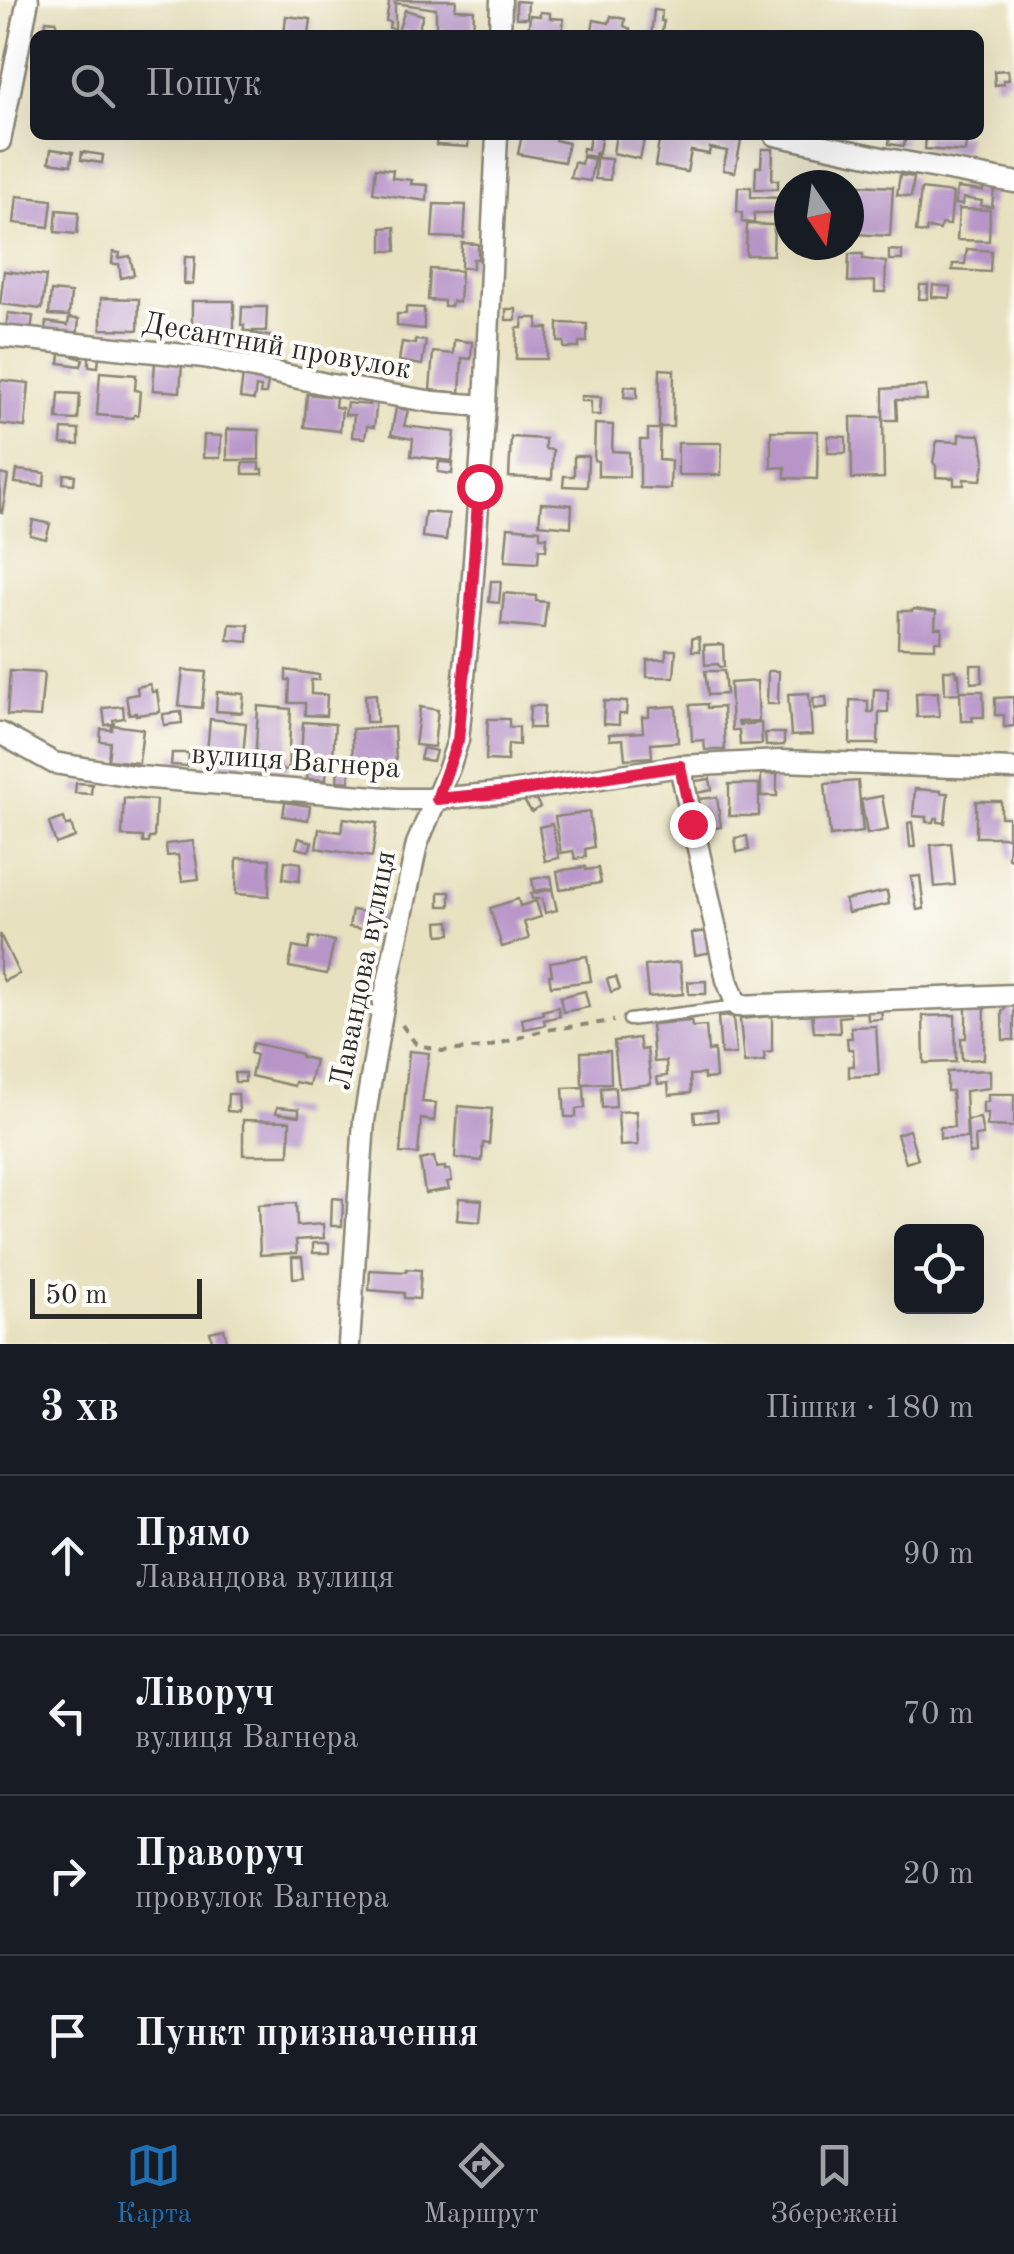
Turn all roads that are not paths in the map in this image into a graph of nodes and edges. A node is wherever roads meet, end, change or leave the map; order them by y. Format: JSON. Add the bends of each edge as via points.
{"nodes":[{"id":1,"x":28,"y":0,"type":"edge"},
{"id":2,"x":500,"y":0,"type":"edge"},
{"id":3,"x":500,"y":30,"type":"edge"},
{"id":4,"x":497,"y":140,"type":"edge"},
{"id":5,"x":798,"y":140,"type":"edge"},
{"id":6,"x":0,"y":141,"type":"edge"},
{"id":7,"x":1014,"y":182,"type":"edge"},
{"id":8,"x":0,"y":336,"type":"edge"},
{"id":9,"x":485,"y":406,"type":"junction"},
{"id":10,"x":0,"y":733,"type":"edge"},
{"id":11,"x":680,"y":766,"type":"junction"},
{"id":12,"x":1014,"y":768,"type":"edge"},
{"id":13,"x":437,"y":799,"type":"junction"},
{"id":14,"x":1014,"y":995,"type":"edge"},
{"id":15,"x":737,"y":1006,"type":"junction"},
{"id":16,"x":629,"y":1020,"type":"road end"},
{"id":17,"x":348,"y":1344,"type":"edge"}],
"edges":[{"from":1,"to":6,"type":"street"},
{"from":2,"to":3,"type":"street"},
{"from":4,"to":9,"type":"street","name":"Лавандова вулиця"},
{"from":5,"to":7,"type":"street"},
{"from":8,"to":9,"type":"street","name":"Десантний провулок","via":[[204,357],[326,384]]},
{"from":9,"to":13,"type":"street","name":"Лавандова вулиця","via":[[458,740]]},
{"from":10,"to":13,"type":"street","name":"вулиця Вагнера","via":[[54,762],[139,777]]},
{"from":11,"to":12,"type":"street","name":"вулиця Вагнера","via":[[781,761]]},
{"from":11,"to":13,"type":"street","name":"вулиця Вагнера"},
{"from":11,"to":15,"type":"street"},
{"from":13,"to":17,"type":"street","name":"Лавандова вулиця","via":[[417,844],[364,1121]]},
{"from":14,"to":15,"type":"street"},
{"from":15,"to":16,"type":"lane"}]}
